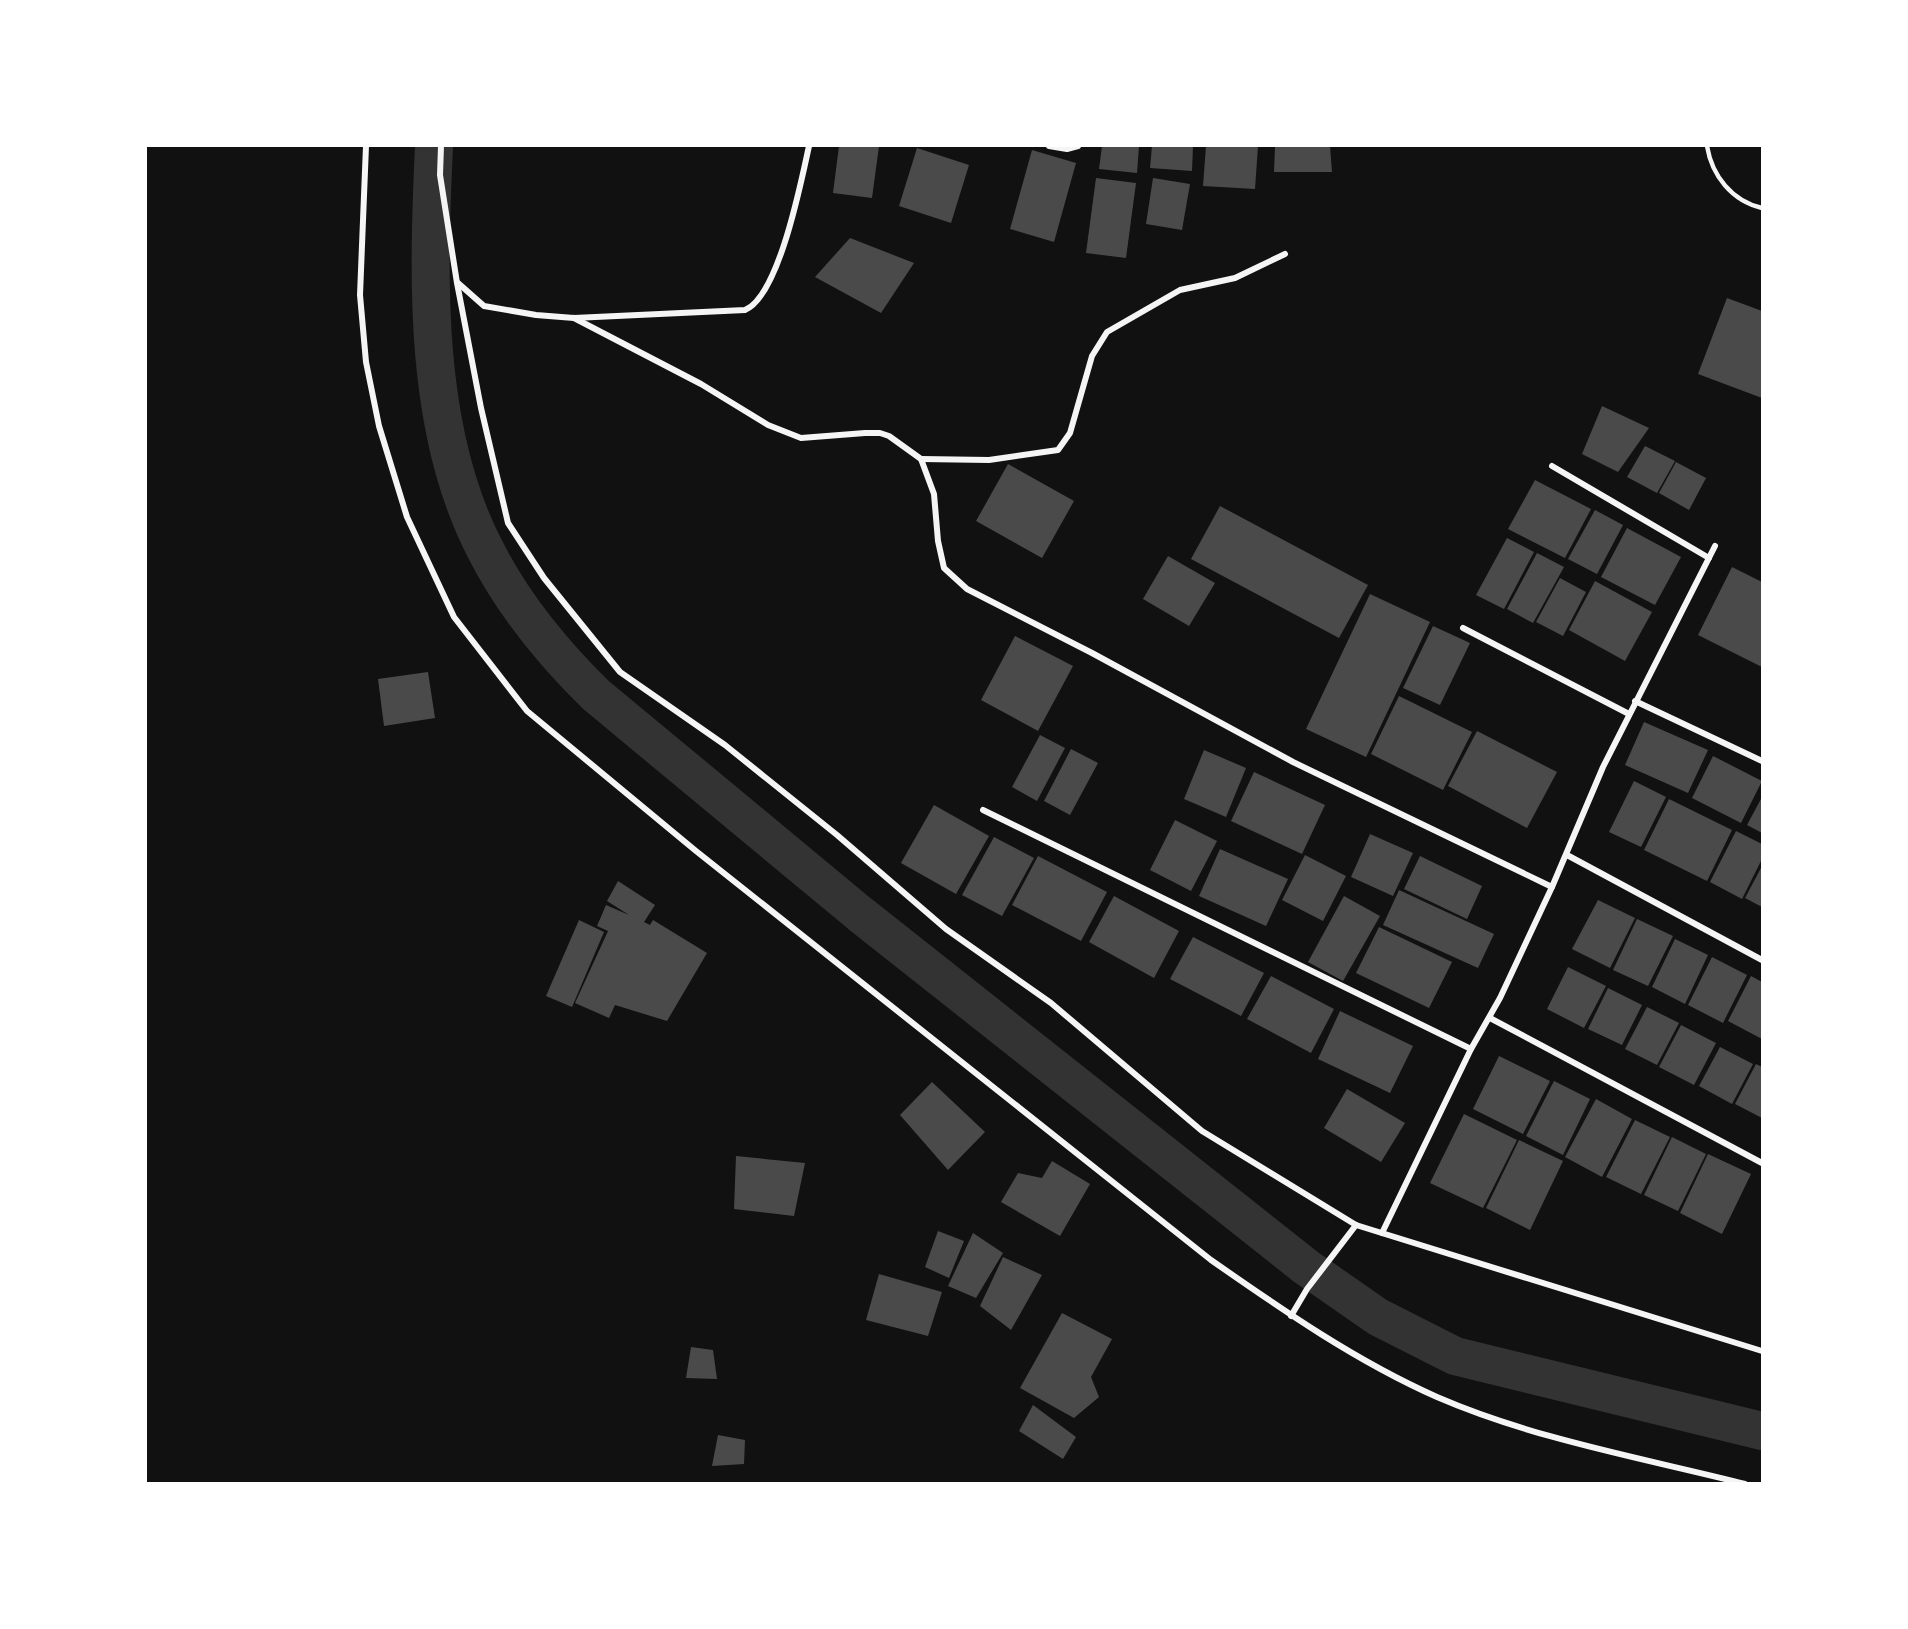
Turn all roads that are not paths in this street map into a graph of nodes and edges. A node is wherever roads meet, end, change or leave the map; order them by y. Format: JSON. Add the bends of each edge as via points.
{"nodes":[{"id":1,"x":366,"y":146,"type":"edge"},
{"id":2,"x":441,"y":146,"type":"edge"},
{"id":3,"x":810,"y":146,"type":"edge"},
{"id":4,"x":1049,"y":146,"type":"edge"},
{"id":5,"x":1078,"y":146,"type":"edge"},
{"id":6,"x":1707,"y":146,"type":"edge"},
{"id":7,"x":1762,"y":208,"type":"edge"},
{"id":8,"x":1285,"y":254,"type":"dead end"},
{"id":9,"x":457,"y":283,"type":"junction"},
{"id":10,"x":574,"y":318,"type":"junction"},
{"id":11,"x":921,"y":459,"type":"junction"},
{"id":12,"x":1552,"y":466,"type":"dead end"},
{"id":13,"x":1715,"y":546,"type":"dead end"},
{"id":14,"x":1709,"y":558,"type":"junction"},
{"id":15,"x":1463,"y":628,"type":"dead end"},
{"id":16,"x":1635,"y":701,"type":"junction"},
{"id":17,"x":1629,"y":714,"type":"junction"},
{"id":18,"x":1762,"y":760,"type":"edge"},
{"id":19,"x":983,"y":810,"type":"dead end"},
{"id":20,"x":1567,"y":855,"type":"junction"},
{"id":21,"x":1552,"y":887,"type":"junction"},
{"id":22,"x":1762,"y":960,"type":"edge"},
{"id":23,"x":1490,"y":1018,"type":"junction"},
{"id":24,"x":1471,"y":1049,"type":"junction"},
{"id":25,"x":1762,"y":1163,"type":"edge"},
{"id":26,"x":1356,"y":1225,"type":"junction"},
{"id":27,"x":1382,"y":1233,"type":"junction"},
{"id":28,"x":1291,"y":1316,"type":"junction"},
{"id":29,"x":1762,"y":1351,"type":"edge"},
{"id":30,"x":1745,"y":1484,"type":"edge"}],
"edges":[{"from":1,"to":28,"type":"street","via":[[360,294],[366,362],[379,426],[407,517],[454,617],[527,711],[696,851],[1211,1260]]},
{"from":2,"to":9,"type":"street","via":[[440,176]]},
{"from":3,"to":10,"type":"street","via":[[787,239],[762,297],[754,306],[745,310]]},
{"from":4,"to":5,"type":"street"},
{"from":6,"to":7,"type":"lane","via":[[1715,172],[1724,185],[1737,197]]},
{"from":8,"to":11,"type":"street","via":[[1235,278],[1180,290],[1107,332],[1092,356],[1070,433],[1058,450],[989,460]]},
{"from":9,"to":10,"type":"street","via":[[484,306]]},
{"from":9,"to":26,"type":"street","via":[[508,523],[544,578],[620,672],[726,745],[946,929],[1051,1003],[1202,1131]]},
{"from":10,"to":11,"type":"street","via":[[701,384],[768,425],[801,438],[880,433]]},
{"from":11,"to":21,"type":"street","via":[[934,494],[945,568],[967,589],[1293,762]]},
{"from":12,"to":14,"type":"street"},
{"from":13,"to":14,"type":"street"},
{"from":14,"to":16,"type":"street"},
{"from":15,"to":17,"type":"street"},
{"from":16,"to":17,"type":"street"},
{"from":16,"to":18,"type":"street"},
{"from":17,"to":20,"type":"street"},
{"from":19,"to":24,"type":"street"},
{"from":20,"to":21,"type":"street"},
{"from":20,"to":22,"type":"street"},
{"from":21,"to":23,"type":"street"},
{"from":23,"to":24,"type":"street"},
{"from":23,"to":25,"type":"street"},
{"from":24,"to":27,"type":"street"},
{"from":26,"to":27,"type":"street"},
{"from":26,"to":28,"type":"street"},
{"from":27,"to":29,"type":"street"},
{"from":28,"to":30,"type":"street","via":[[1363,1361],[1438,1397],[1517,1426]]}]}
